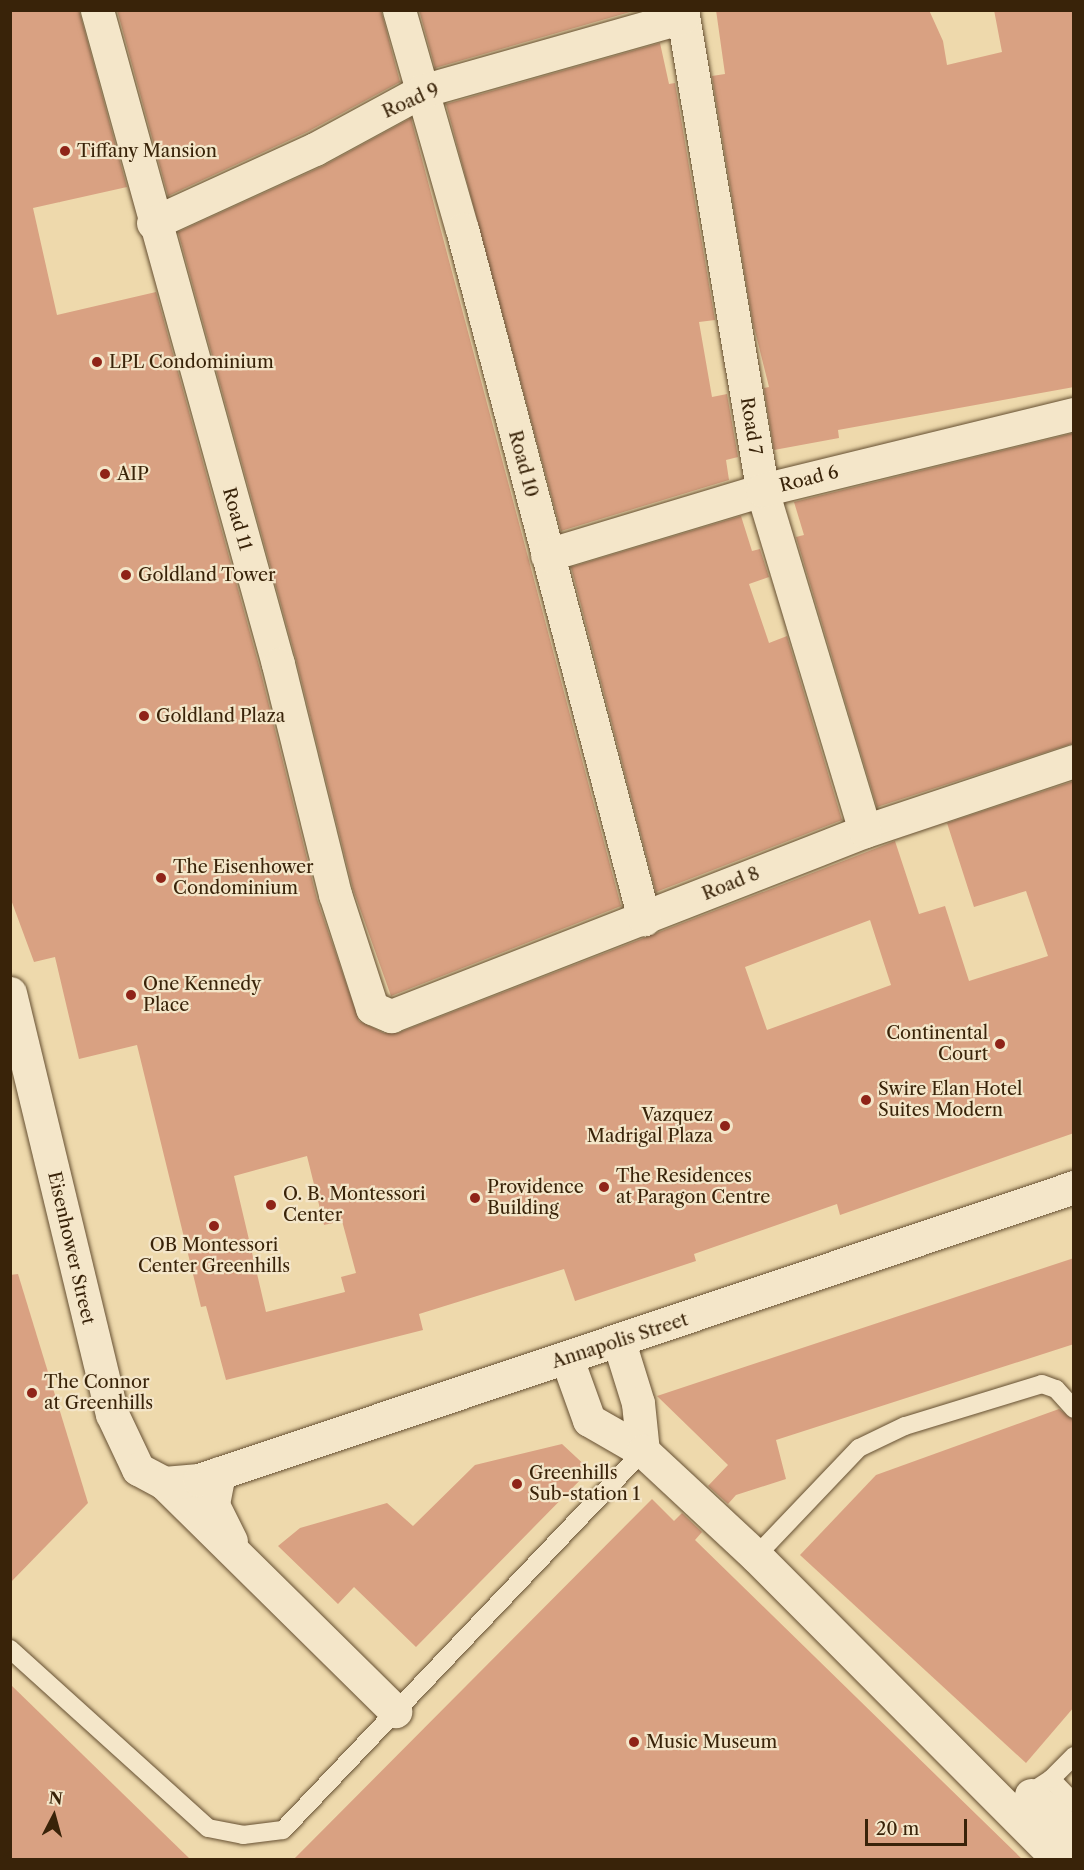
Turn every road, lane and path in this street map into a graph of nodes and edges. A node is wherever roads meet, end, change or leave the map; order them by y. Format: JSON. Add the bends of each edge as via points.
{"nodes":[{"id":1,"x":97,"y":10,"type":"edge"},
{"id":2,"x":399,"y":10,"type":"edge"},
{"id":3,"x":683,"y":14,"type":"edge"},
{"id":4,"x":422,"y":92,"type":"junction"},
{"id":5,"x":153,"y":223,"type":"junction"},
{"id":6,"x":1074,"y":414,"type":"edge"},
{"id":7,"x":762,"y":490,"type":"junction"},
{"id":8,"x":547,"y":555,"type":"junction"},
{"id":9,"x":1074,"y":761,"type":"edge"},
{"id":10,"x":865,"y":831,"type":"junction"},
{"id":11,"x":644,"y":919,"type":"junction"},
{"id":12,"x":10,"y":993,"type":"edge"},
{"id":13,"x":390,"y":1016,"type":"joint"},
{"id":14,"x":1074,"y":1187,"type":"edge"},
{"id":15,"x":619,"y":1342,"type":"junction"},
{"id":16,"x":567,"y":1359,"type":"junction"},
{"id":17,"x":1074,"y":1409,"type":"edge"},
{"id":18,"x":643,"y":1451,"type":"junction"},
{"id":19,"x":219,"y":1473,"type":"junction"},
{"id":20,"x":164,"y":1484,"type":"junction"},
{"id":21,"x":756,"y":1556,"type":"junction"},
{"id":22,"x":240,"y":1559,"type":"junction"},
{"id":23,"x":10,"y":1649,"type":"edge"},
{"id":24,"x":395,"y":1711,"type":"junction"},
{"id":25,"x":1074,"y":1756,"type":"edge"},
{"id":26,"x":1027,"y":1790,"type":"junction"},
{"id":27,"x":1074,"y":1803,"type":"edge"},
{"id":28,"x":1074,"y":1836,"type":"edge"},
{"id":29,"x":1059,"y":1860,"type":"edge"}],
"edges":[{"from":1,"to":5,"type":"street","name":"Road 11"},
{"from":2,"to":4,"type":"street","name":"Road 10"},
{"from":3,"to":4,"type":"street","name":"Road 9"},
{"from":3,"to":7,"type":"street","name":"Road 7"},
{"from":4,"to":5,"type":"street","name":"Road 9","via":[[315,149]]},
{"from":4,"to":8,"type":"street","name":"Road 10"},
{"from":5,"to":13,"type":"street","name":"Road 11","via":[[278,664],[334,894],[372,1008]]},
{"from":6,"to":7,"type":"street","name":"Road 6"},
{"from":7,"to":8,"type":"street","name":"Road 6"},
{"from":7,"to":10,"type":"street","name":"Road 7"},
{"from":8,"to":11,"type":"street","name":"Road 10"},
{"from":9,"to":10,"type":"street","name":"Road 8"},
{"from":10,"to":11,"type":"street","name":"Road 8"},
{"from":11,"to":13,"type":"street","name":"Road 8"},
{"from":12,"to":20,"type":"street","name":"Eisenhower Street","via":[[112,1414],[138,1469]]},
{"from":14,"to":15,"type":"street","name":"Annapolis Street"},
{"from":15,"to":16,"type":"street","name":"Annapolis Street"},
{"from":15,"to":18,"type":"street","via":[[638,1403]]},
{"from":16,"to":18,"type":"street","via":[[589,1420]]},
{"from":16,"to":19,"type":"street","name":"Annapolis Street"},
{"from":17,"to":21,"type":"lane","via":[[1056,1389],[1042,1384],[905,1426],[859,1448]]},
{"from":18,"to":21,"type":"street"},
{"from":18,"to":24,"type":"lane"},
{"from":19,"to":20,"type":"street","name":"Annapolis Street"},
{"from":19,"to":22,"type":"street","via":[[213,1505]]},
{"from":20,"to":22,"type":"street","name":"Eisenhower Street"},
{"from":21,"to":26,"type":"street"},
{"from":22,"to":24,"type":"street","name":"Eisenhower Street"},
{"from":23,"to":24,"type":"lane","via":[[208,1828],[243,1835],[283,1830]]},
{"from":25,"to":26,"type":"lane"},
{"from":26,"to":27,"type":"lane"},
{"from":26,"to":28,"type":"street"},
{"from":26,"to":29,"type":"street"}]}
